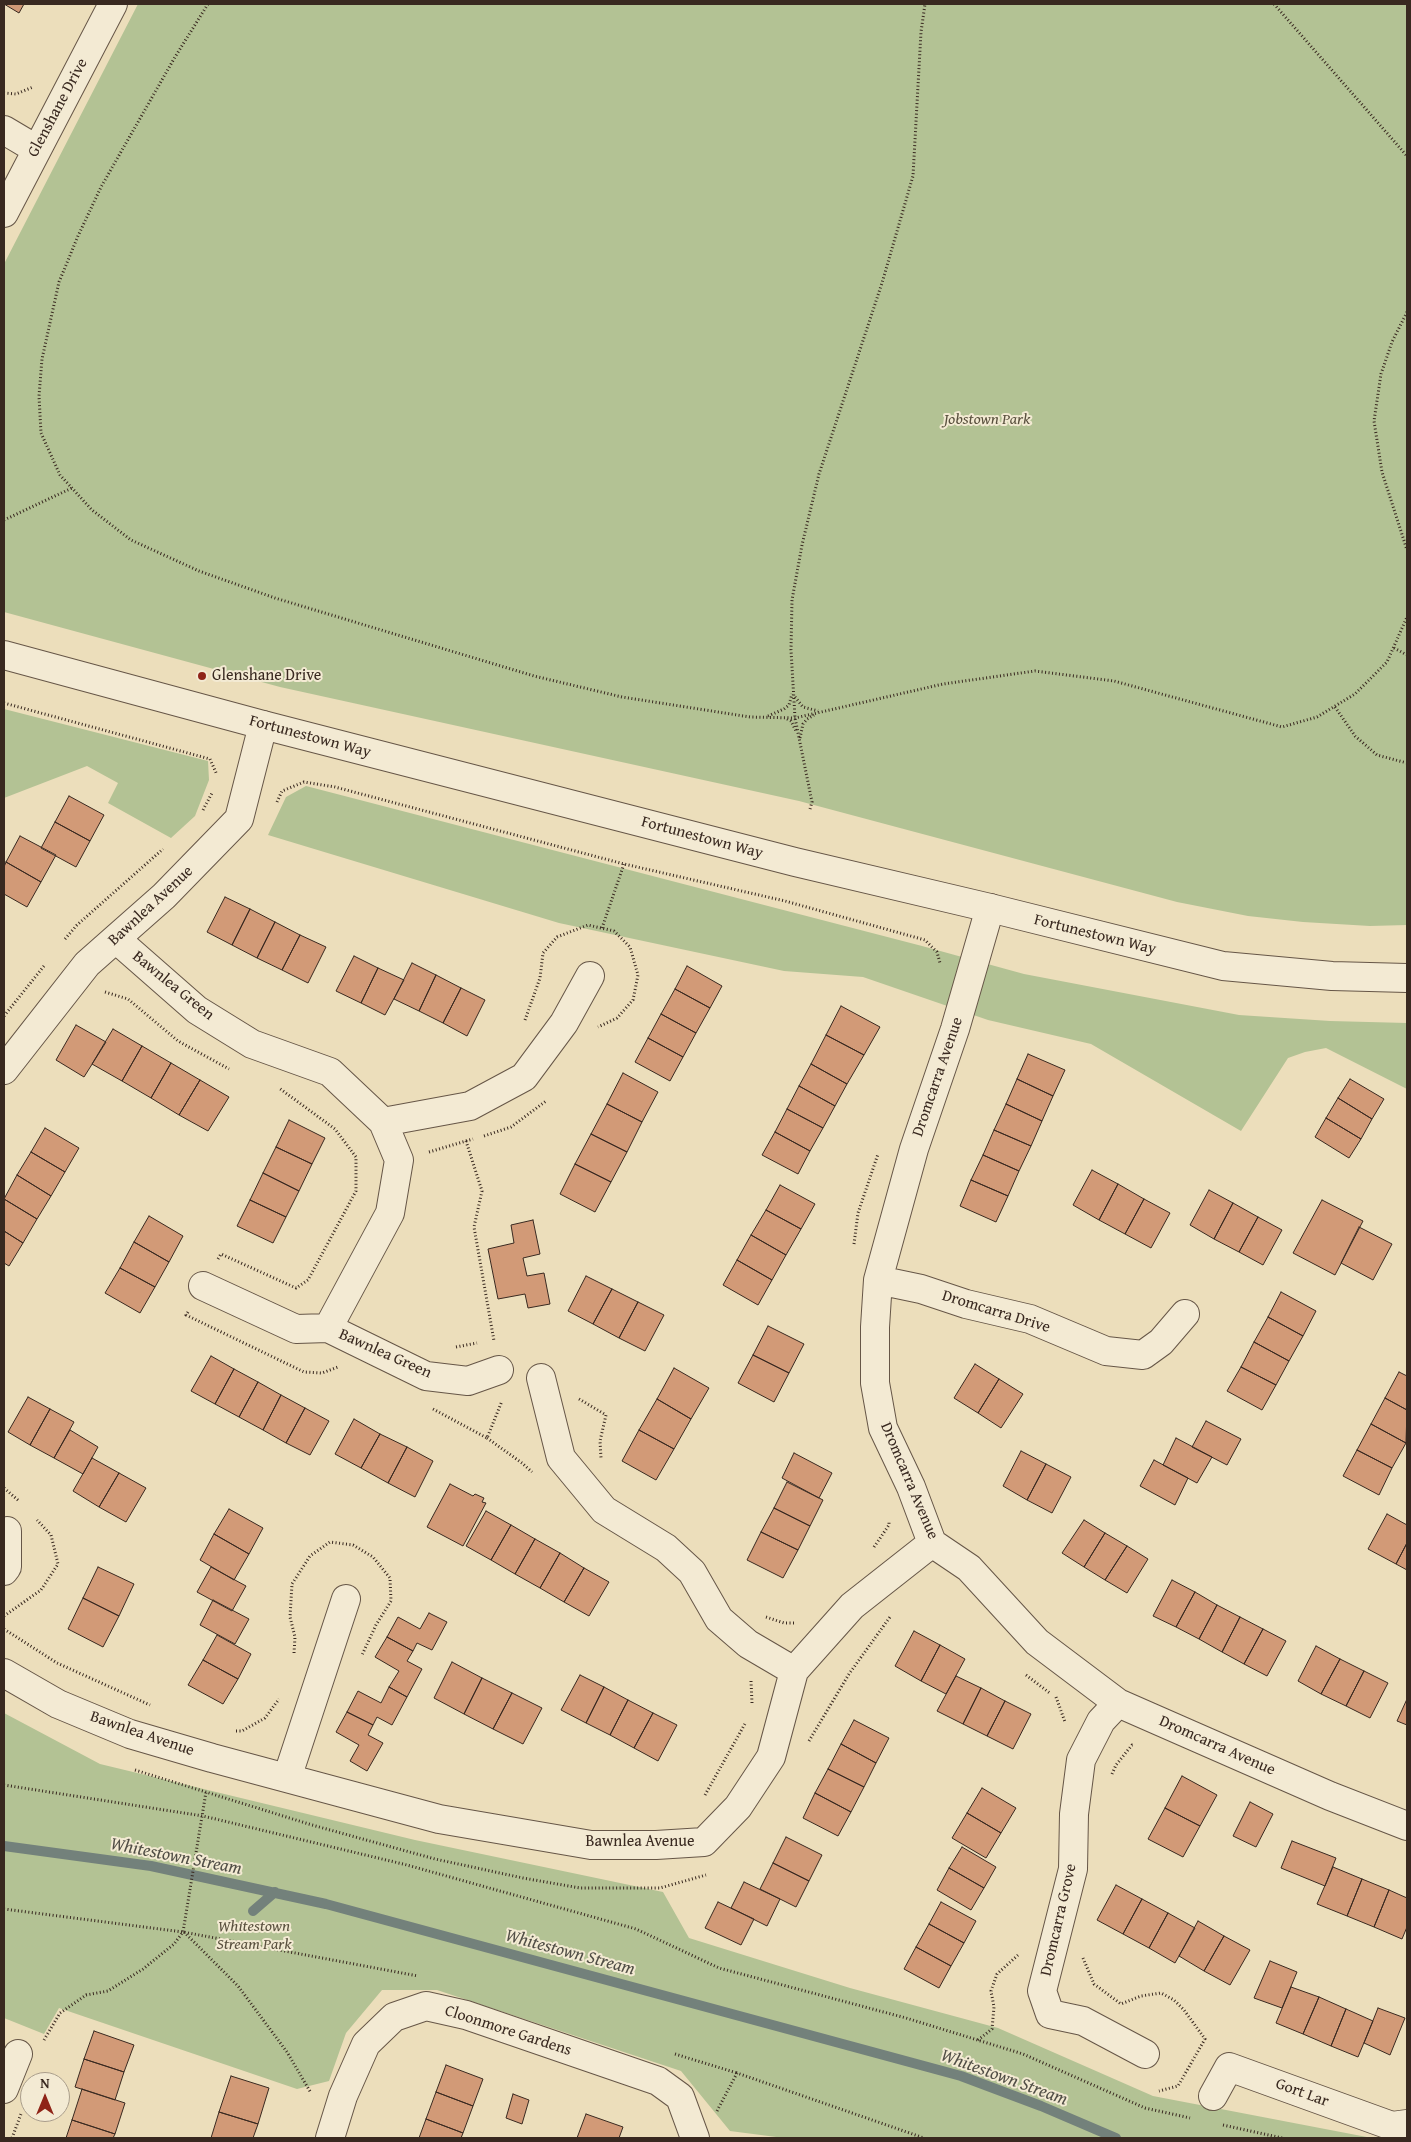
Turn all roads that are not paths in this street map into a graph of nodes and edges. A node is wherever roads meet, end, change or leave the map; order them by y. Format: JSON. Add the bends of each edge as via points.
{"nodes":[{"id":1,"x":113,"y":4,"type":"edge"},
{"id":2,"x":4,"y":130,"type":"edge"},
{"id":3,"x":36,"y":149,"type":"junction"},
{"id":4,"x":4,"y":213,"type":"edge"},
{"id":5,"x":4,"y":655,"type":"edge"},
{"id":6,"x":262,"y":725,"type":"junction"},
{"id":7,"x":990,"y":908,"type":"junction"},
{"id":8,"x":116,"y":939,"type":"junction"},
{"id":9,"x":590,"y":976,"type":"dead end"},
{"id":10,"x":1407,"y":978,"type":"edge"},
{"id":11,"x":4,"y":1070,"type":"edge"},
{"id":12,"x":383,"y":1122,"type":"junction"},
{"id":13,"x":878,"y":1280,"type":"junction"},
{"id":14,"x":202,"y":1286,"type":"road end"},
{"id":15,"x":1185,"y":1314,"type":"dead end"},
{"id":16,"x":328,"y":1328,"type":"junction"},
{"id":17,"x":500,"y":1370,"type":"road end"},
{"id":18,"x":541,"y":1378,"type":"road end"},
{"id":19,"x":7,"y":1531,"type":"dead end"},
{"id":20,"x":932,"y":1543,"type":"junction"},
{"id":21,"x":4,"y":1571,"type":"edge"},
{"id":22,"x":346,"y":1599,"type":"dead end"},
{"id":23,"x":794,"y":1671,"type":"junction"},
{"id":24,"x":4,"y":1673,"type":"edge"},
{"id":25,"x":1118,"y":1703,"type":"junction"},
{"id":26,"x":287,"y":1778,"type":"junction"},
{"id":27,"x":1407,"y":1826,"type":"edge"},
{"id":28,"x":18,"y":2054,"type":"dead end"},
{"id":29,"x":1145,"y":2054,"type":"dead end"},
{"id":30,"x":4,"y":2089,"type":"edge"},
{"id":31,"x":1214,"y":2096,"type":"dead end"},
{"id":32,"x":1407,"y":2124,"type":"edge"},
{"id":33,"x":330,"y":2138,"type":"edge"},
{"id":34,"x":695,"y":2138,"type":"edge"}],
"edges":[{"from":1,"to":3,"type":"street","name":"Glenshane Drive"},
{"from":2,"to":3,"type":"street"},
{"from":3,"to":4,"type":"street","name":"Glenshane Drive"},
{"from":5,"to":6,"type":"street","name":"Fortunestown Way"},
{"from":6,"to":7,"type":"street","name":"Fortunestown Way","via":[[795,862]]},
{"from":6,"to":8,"type":"street","name":"Bawnlea Avenue","via":[[239,820]]},
{"from":7,"to":10,"type":"street","name":"Fortunestown Way","via":[[1223,966],[1332,976]]},
{"from":7,"to":13,"type":"street","name":"Dromcarra Avenue","via":[[955,1029],[914,1149]]},
{"from":8,"to":11,"type":"street","name":"Bawnlea Avenue","via":[[87,964]]},
{"from":8,"to":12,"type":"street","name":"Bawnlea Green","via":[[197,1010],[252,1044],[330,1072]]},
{"from":9,"to":12,"type":"street","via":[[564,1022],[524,1077],[470,1106]]},
{"from":12,"to":16,"type":"street","name":"Bawnlea Green","via":[[399,1160],[390,1213]]},
{"from":13,"to":15,"type":"street","name":"Dromcarra Drive","via":[[1030,1319],[1106,1351],[1143,1355],[1161,1342]]},
{"from":13,"to":20,"type":"street","name":"Dromcarra Avenue","via":[[875,1383],[883,1428],[911,1487]]},
{"from":14,"to":16,"type":"street","name":"Bawnlea Green","via":[[296,1329]]},
{"from":16,"to":17,"type":"street","name":"Bawnlea Green","via":[[426,1376],[468,1381]]},
{"from":18,"to":23,"type":"street","via":[[562,1458],[604,1510],[666,1548],[692,1572],[719,1619],[748,1644]]},
{"from":19,"to":21,"type":"street","via":[[7,1567]]},
{"from":20,"to":23,"type":"street","name":"Bawnlea Avenue","via":[[852,1606]]},
{"from":20,"to":25,"type":"street","name":"Dromcarra Avenue","via":[[969,1568],[1037,1642]]},
{"from":22,"to":26,"type":"street"},
{"from":23,"to":26,"type":"street","name":"Bawnlea Avenue","via":[[771,1757],[738,1807],[704,1842],[591,1845],[439,1819]]},
{"from":24,"to":26,"type":"street","name":"Bawnlea Avenue","via":[[58,1704],[130,1734]]},
{"from":25,"to":27,"type":"street","name":"Dromcarra Avenue","via":[[1330,1796]]},
{"from":25,"to":29,"type":"street","name":"Dromcarra Grove","via":[[1101,1721],[1081,1760],[1074,1814],[1073,1869],[1042,1991],[1050,2014],[1083,2021]]},
{"from":28,"to":30,"type":"street"},
{"from":31,"to":32,"type":"street","name":"Gort Lar","via":[[1229,2067],[1392,2126]]},
{"from":33,"to":34,"type":"street","name":"Cloonmore Gardens","via":[[343,2096],[366,2044],[394,2017],[426,2006],[466,2015],[658,2081],[680,2097]]}]}
